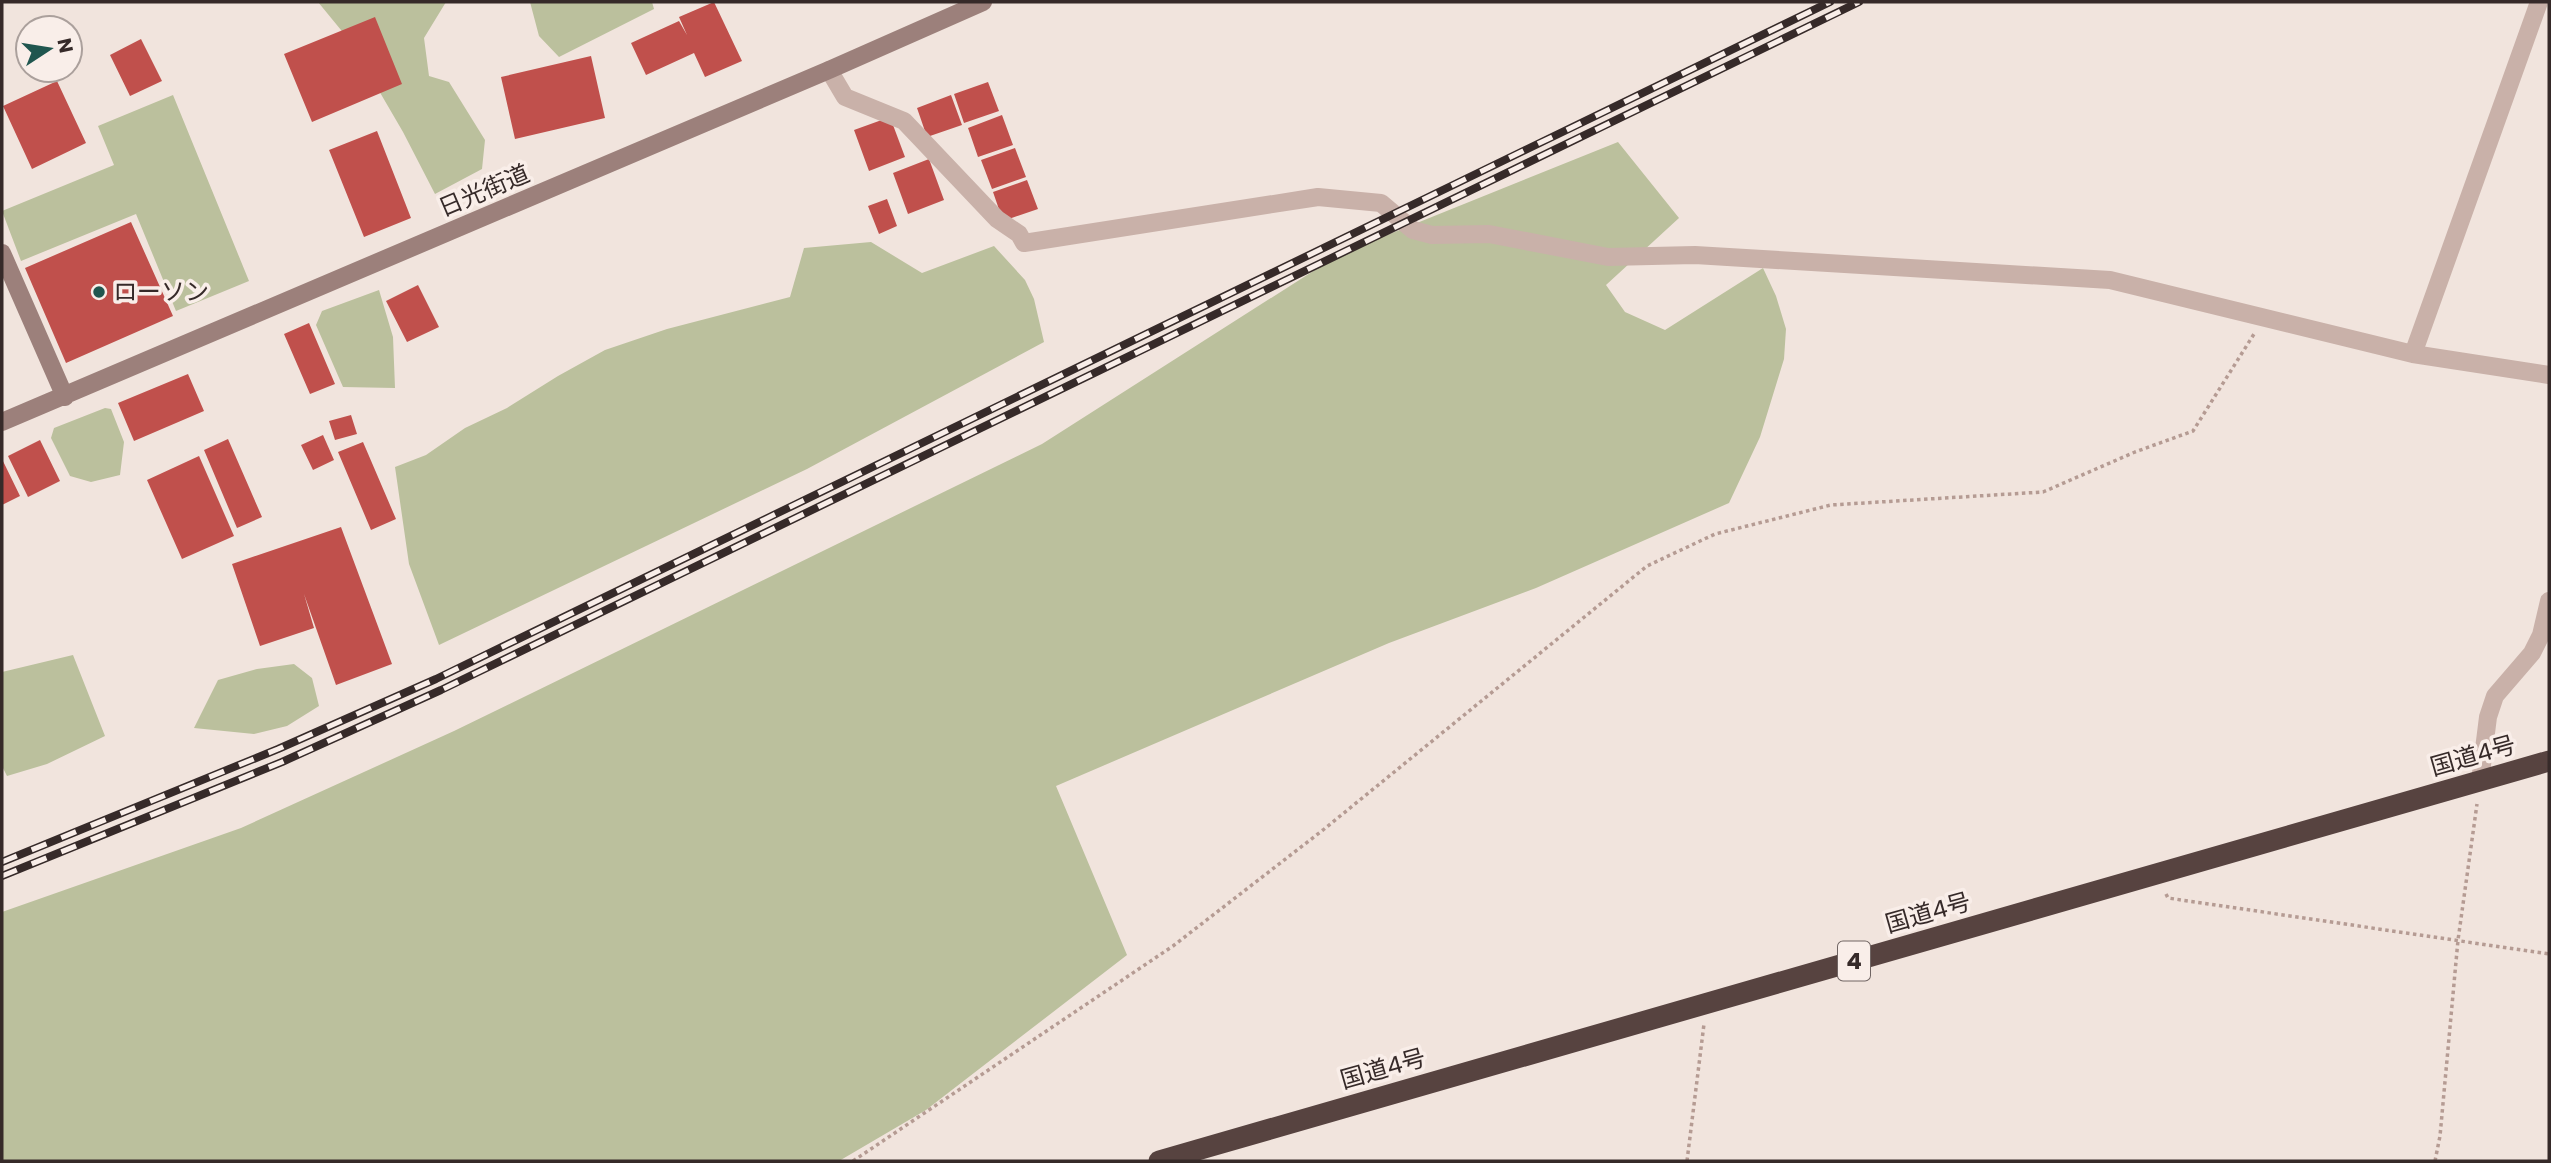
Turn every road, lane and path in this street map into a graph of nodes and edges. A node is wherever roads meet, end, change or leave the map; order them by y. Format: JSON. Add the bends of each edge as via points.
{"nodes":[{"id":1,"x":983,"y":2,"type":"edge"},
{"id":2,"x":2541,"y":2,"type":"edge"},
{"id":3,"x":2549,"y":5,"type":"edge"},
{"id":4,"x":829,"y":70,"type":"junction"},
{"id":5,"x":2,"y":253,"type":"edge"},
{"id":6,"x":2264,"y":317,"type":"junction"},
{"id":7,"x":2413,"y":354,"type":"junction"},
{"id":8,"x":2549,"y":375,"type":"edge"},
{"id":9,"x":65,"y":397,"type":"junction"},
{"id":10,"x":2,"y":422,"type":"edge"},
{"id":11,"x":2549,"y":601,"type":"edge"},
{"id":12,"x":2549,"y":761,"type":"edge"},
{"id":13,"x":2480,"y":781,"type":"junction"},
{"id":14,"x":2155,"y":875,"type":"junction"},
{"id":15,"x":2458,"y":940,"type":"junction"},
{"id":16,"x":2549,"y":954,"type":"edge"},
{"id":17,"x":1700,"y":1005,"type":"junction"},
{"id":18,"x":853,"y":1161,"type":"edge"},
{"id":19,"x":1159,"y":1161,"type":"edge"},
{"id":20,"x":1687,"y":1161,"type":"edge"},
{"id":21,"x":2435,"y":1161,"type":"edge"}],
"edges":[{"from":1,"to":4,"type":"main road","name":"日光街道"},
{"from":2,"to":3,"type":"street"},
{"from":2,"to":7,"type":"street"},
{"from":4,"to":6,"type":"street","via":[[845,97],[904,121],[1024,243],[1318,197],[1381,203],[1413,230],[1432,235],[1489,234],[1608,257],[1695,255],[2110,280]]},
{"from":4,"to":9,"type":"main road","name":"日光街道"},
{"from":5,"to":9,"type":"main road"},
{"from":6,"to":7,"type":"street"},
{"from":6,"to":18,"type":"path","via":[[2193,431],[2043,492],[1831,505],[1716,534],[1647,566],[1173,946]]},
{"from":7,"to":8,"type":"street"},
{"from":9,"to":10,"type":"main road","name":"日光街道"},
{"from":11,"to":13,"type":"street","via":[[2532,653],[2495,696]]},
{"from":12,"to":13,"type":"highway","name":"国道4号","number":"4"},
{"from":13,"to":14,"type":"highway","name":"国道4号","number":"4"},
{"from":13,"to":15,"type":"path"},
{"from":14,"to":15,"type":"path","via":[[2168,898]]},
{"from":14,"to":17,"type":"highway","name":"国道4号","number":"4"},
{"from":15,"to":16,"type":"path"},
{"from":15,"to":21,"type":"path"},
{"from":17,"to":19,"type":"highway","name":"国道4号","number":"4"},
{"from":17,"to":20,"type":"path","via":[[1704,1022]]}]}
